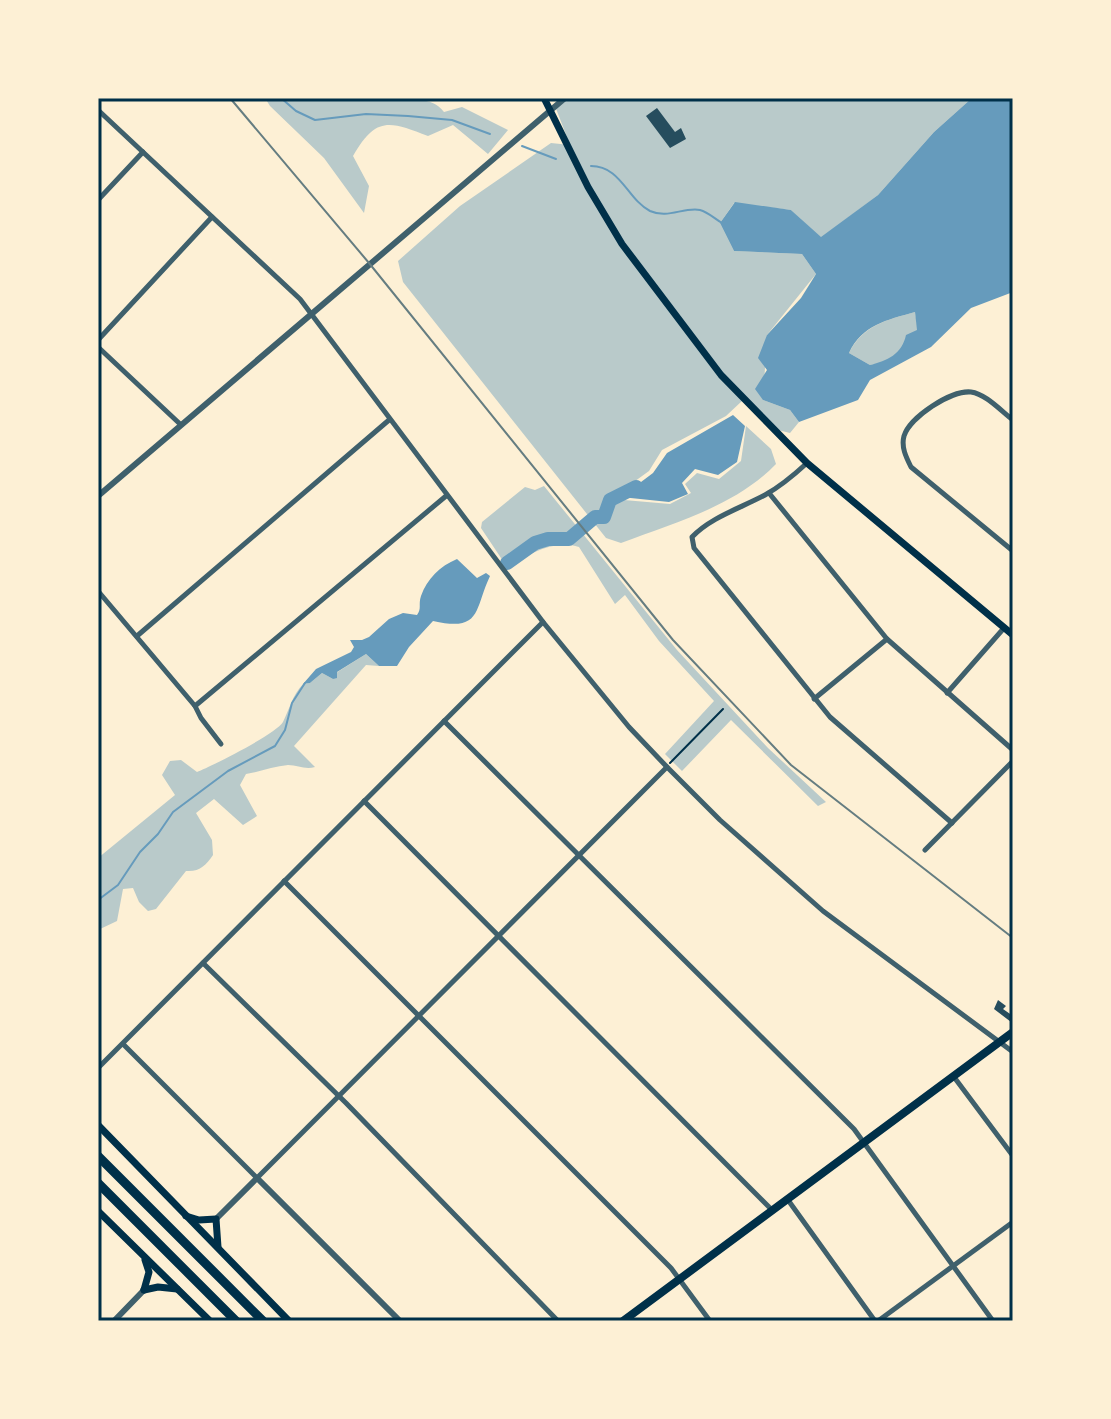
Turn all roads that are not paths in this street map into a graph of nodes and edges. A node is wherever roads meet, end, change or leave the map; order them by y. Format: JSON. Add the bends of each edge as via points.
{"nodes":[{"id":1,"x":544,"y":98,"type":"edge"},
{"id":2,"x":565,"y":98,"type":"edge"},
{"id":3,"x":98,"y":110,"type":"edge"},
{"id":4,"x":550,"y":110,"type":"junction"},
{"id":5,"x":143,"y":152,"type":"junction"},
{"id":6,"x":98,"y":200,"type":"edge"},
{"id":7,"x":212,"y":217,"type":"junction"},
{"id":8,"x":311,"y":313,"type":"junction"},
{"id":9,"x":98,"y":340,"type":"edge"},
{"id":10,"x":98,"y":347,"type":"edge"},
{"id":11,"x":389,"y":420,"type":"junction"},
{"id":12,"x":1013,"y":420,"type":"edge"},
{"id":13,"x":180,"y":424,"type":"junction"},
{"id":14,"x":807,"y":463,"type":"junction"},
{"id":15,"x":769,"y":493,"type":"junction"},
{"id":16,"x":98,"y":496,"type":"edge"},
{"id":17,"x":446,"y":496,"type":"junction"},
{"id":18,"x":1013,"y":551,"type":"edge"},
{"id":19,"x":98,"y":591,"type":"edge"},
{"id":20,"x":543,"y":622,"type":"junction"},
{"id":21,"x":1004,"y":628,"type":"junction"},
{"id":22,"x":1013,"y":635,"type":"edge"},
{"id":23,"x":137,"y":636,"type":"junction"},
{"id":24,"x":887,"y":639,"type":"junction"},
{"id":25,"x":947,"y":693,"type":"junction"},
{"id":26,"x":814,"y":699,"type":"junction"},
{"id":27,"x":195,"y":706,"type":"junction"},
{"id":28,"x":444,"y":721,"type":"junction"},
{"id":29,"x":221,"y":744,"type":"dead end"},
{"id":30,"x":1013,"y":750,"type":"edge"},
{"id":31,"x":1013,"y":761,"type":"edge"},
{"id":32,"x":667,"y":767,"type":"junction"},
{"id":33,"x":364,"y":801,"type":"junction"},
{"id":34,"x":952,"y":823,"type":"junction"},
{"id":35,"x":925,"y":850,"type":"dead end"},
{"id":36,"x":580,"y":856,"type":"junction"},
{"id":37,"x":284,"y":881,"type":"junction"},
{"id":38,"x":499,"y":936,"type":"junction"},
{"id":39,"x":203,"y":963,"type":"junction"},
{"id":40,"x":417,"y":1018,"type":"junction"},
{"id":41,"x":1013,"y":1032,"type":"edge"},
{"id":42,"x":1000,"y":1042,"type":"junction"},
{"id":43,"x":123,"y":1044,"type":"junction"},
{"id":44,"x":1013,"y":1052,"type":"edge"},
{"id":45,"x":98,"y":1068,"type":"edge"},
{"id":46,"x":954,"y":1077,"type":"junction"},
{"id":47,"x":338,"y":1097,"type":"junction"},
{"id":48,"x":98,"y":1125,"type":"edge"},
{"id":49,"x":864,"y":1143,"type":"junction"},
{"id":50,"x":98,"y":1155,"type":"edge"},
{"id":51,"x":1013,"y":1156,"type":"edge"},
{"id":52,"x":257,"y":1178,"type":"junction"},
{"id":53,"x":98,"y":1183,"type":"edge"},
{"id":54,"x":788,"y":1200,"type":"junction"},
{"id":55,"x":98,"y":1211,"type":"edge"},
{"id":56,"x":773,"y":1211,"type":"junction"},
{"id":57,"x":184,"y":1216,"type":"junction"},
{"id":58,"x":216,"y":1219,"type":"junction"},
{"id":59,"x":1013,"y":1222,"type":"edge"},
{"id":60,"x":218,"y":1250,"type":"junction"},
{"id":61,"x":143,"y":1255,"type":"junction"},
{"id":62,"x":953,"y":1266,"type":"junction"},
{"id":63,"x":679,"y":1280,"type":"junction"},
{"id":64,"x":178,"y":1289,"type":"junction"},
{"id":65,"x":144,"y":1290,"type":"junction"},
{"id":66,"x":114,"y":1321,"type":"edge"},
{"id":67,"x":210,"y":1321,"type":"edge"},
{"id":68,"x":236,"y":1321,"type":"edge"},
{"id":69,"x":263,"y":1321,"type":"edge"},
{"id":70,"x":289,"y":1321,"type":"edge"},
{"id":71,"x":400,"y":1321,"type":"edge"},
{"id":72,"x":558,"y":1321,"type":"edge"},
{"id":73,"x":623,"y":1321,"type":"edge"},
{"id":74,"x":710,"y":1321,"type":"edge"},
{"id":75,"x":877,"y":1321,"type":"edge"},
{"id":76,"x":993,"y":1321,"type":"edge"}],
"edges":[{"from":1,"to":4,"type":"main road"},
{"from":2,"to":4,"type":"street"},
{"from":3,"to":5,"type":"street"},
{"from":4,"to":8,"type":"street"},
{"from":4,"to":14,"type":"main road","via":[[588,187],[654,289],[721,375]]},
{"from":5,"to":6,"type":"street"},
{"from":5,"to":7,"type":"street"},
{"from":7,"to":8,"type":"street"},
{"from":7,"to":9,"type":"street"},
{"from":8,"to":11,"type":"street"},
{"from":8,"to":13,"type":"street"},
{"from":10,"to":13,"type":"street"},
{"from":11,"to":17,"type":"street"},
{"from":11,"to":23,"type":"street"},
{"from":12,"to":18,"type":"street","via":[[982,395],[964,392],[913,421],[903,448],[911,467]]},
{"from":13,"to":16,"type":"street"},
{"from":14,"to":15,"type":"street"},
{"from":14,"to":21,"type":"main road"},
{"from":15,"to":24,"type":"street"},
{"from":15,"to":26,"type":"street","via":[[701,527],[692,537],[694,548]]},
{"from":17,"to":20,"type":"street"},
{"from":17,"to":27,"type":"street"},
{"from":19,"to":23,"type":"street"},
{"from":20,"to":28,"type":"street"},
{"from":20,"to":32,"type":"street"},
{"from":21,"to":22,"type":"main road"},
{"from":21,"to":25,"type":"street"},
{"from":23,"to":27,"type":"street"},
{"from":24,"to":25,"type":"street"},
{"from":24,"to":26,"type":"street"},
{"from":25,"to":30,"type":"street"},
{"from":26,"to":34,"type":"street"},
{"from":27,"to":29,"type":"street"},
{"from":28,"to":33,"type":"street"},
{"from":28,"to":36,"type":"street"},
{"from":31,"to":34,"type":"street"},
{"from":32,"to":36,"type":"street"},
{"from":32,"to":42,"type":"street","via":[[823,911]]},
{"from":33,"to":37,"type":"street"},
{"from":33,"to":38,"type":"street"},
{"from":34,"to":35,"type":"street"},
{"from":36,"to":38,"type":"street"},
{"from":36,"to":49,"type":"street"},
{"from":37,"to":39,"type":"street"},
{"from":37,"to":40,"type":"street"},
{"from":38,"to":40,"type":"street"},
{"from":38,"to":56,"type":"street"},
{"from":39,"to":43,"type":"street"},
{"from":39,"to":47,"type":"street"},
{"from":40,"to":47,"type":"street"},
{"from":40,"to":63,"type":"street"},
{"from":41,"to":42,"type":"main road"},
{"from":42,"to":44,"type":"street"},
{"from":42,"to":46,"type":"main road"},
{"from":43,"to":45,"type":"street"},
{"from":43,"to":52,"type":"street"},
{"from":46,"to":49,"type":"main road"},
{"from":46,"to":51,"type":"street"},
{"from":47,"to":52,"type":"street"},
{"from":47,"to":72,"type":"street"},
{"from":48,"to":57,"type":"main road"},
{"from":49,"to":54,"type":"main road"},
{"from":49,"to":62,"type":"street"},
{"from":50,"to":69,"type":"highway"},
{"from":52,"to":58,"type":"street"},
{"from":52,"to":71,"type":"street"},
{"from":53,"to":68,"type":"highway"},
{"from":54,"to":56,"type":"main road"},
{"from":54,"to":75,"type":"street"},
{"from":55,"to":61,"type":"main road"},
{"from":56,"to":63,"type":"main road"},
{"from":57,"to":58,"type":"main road"},
{"from":57,"to":60,"type":"main road"},
{"from":58,"to":60,"type":"main road"},
{"from":59,"to":62,"type":"street"},
{"from":60,"to":70,"type":"main road"},
{"from":61,"to":64,"type":"main road"},
{"from":61,"to":65,"type":"main road","via":[[149,1272]]},
{"from":62,"to":75,"type":"street"},
{"from":62,"to":76,"type":"street"},
{"from":63,"to":73,"type":"main road"},
{"from":63,"to":74,"type":"street"},
{"from":64,"to":65,"type":"main road"},
{"from":64,"to":67,"type":"main road"},
{"from":65,"to":66,"type":"street"}]}
